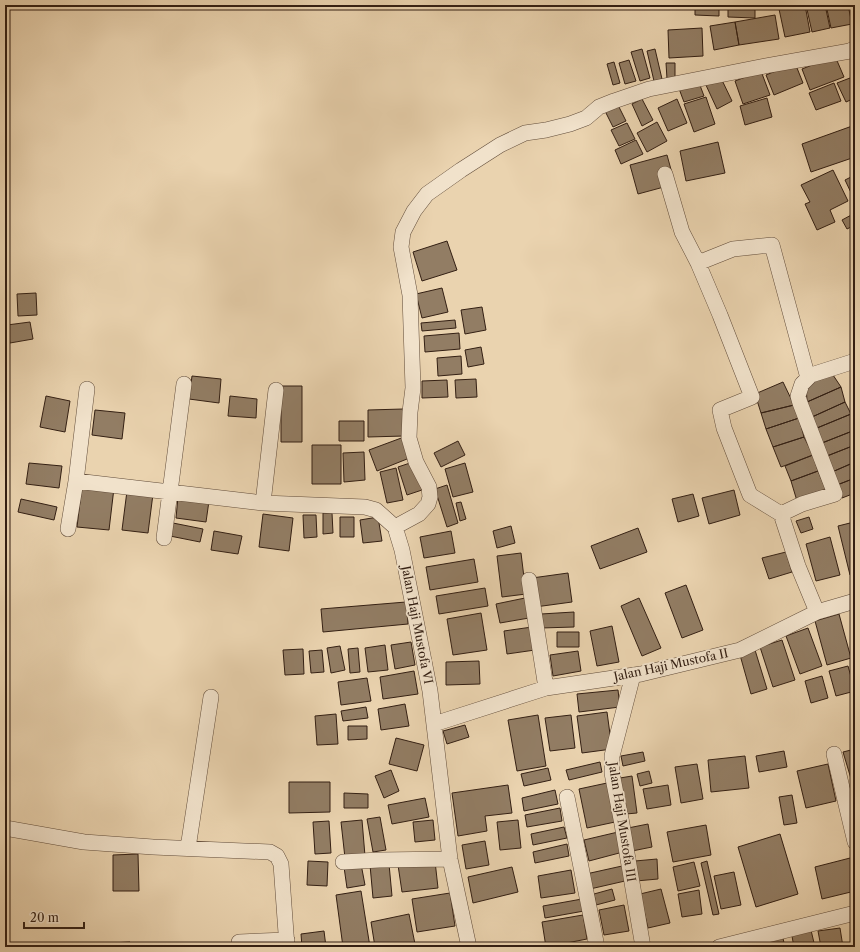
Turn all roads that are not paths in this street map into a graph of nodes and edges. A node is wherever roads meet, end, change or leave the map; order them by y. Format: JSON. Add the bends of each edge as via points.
{"nodes":[{"id":1,"x":855,"y":48,"type":"edge"},
{"id":2,"x":665,"y":174,"type":"dead end"},
{"id":3,"x":698,"y":263,"type":"junction"},
{"id":4,"x":855,"y":361,"type":"edge"},
{"id":5,"x":808,"y":378,"type":"junction"},
{"id":6,"x":184,"y":384,"type":"dead end"},
{"id":7,"x":87,"y":389,"type":"dead end"},
{"id":8,"x":276,"y":390,"type":"dead end"},
{"id":9,"x":76,"y":481,"type":"junction"},
{"id":10,"x":171,"y":492,"type":"junction"},
{"id":11,"x":263,"y":503,"type":"junction"},
{"id":12,"x":781,"y":514,"type":"junction"},
{"id":13,"x":395,"y":527,"type":"junction"},
{"id":14,"x":68,"y":529,"type":"dead end"},
{"id":15,"x":164,"y":538,"type":"dead end"},
{"id":16,"x":529,"y":580,"type":"dead end"},
{"id":17,"x":855,"y":601,"type":"edge"},
{"id":18,"x":817,"y":612,"type":"junction"},
{"id":19,"x":633,"y":675,"type":"junction"},
{"id":20,"x":546,"y":688,"type":"junction"},
{"id":21,"x":211,"y":697,"type":"dead end"},
{"id":22,"x":434,"y":724,"type":"junction"},
{"id":23,"x":834,"y":754,"type":"dead end"},
{"id":24,"x":567,"y":797,"type":"dead end"},
{"id":25,"x":5,"y":828,"type":"edge"},
{"id":26,"x":855,"y":842,"type":"edge"},
{"id":27,"x":188,"y":848,"type":"junction"},
{"id":28,"x":450,"y":859,"type":"junction"},
{"id":29,"x":343,"y":862,"type":"dead end"},
{"id":30,"x":855,"y":913,"type":"edge"},
{"id":31,"x":239,"y":942,"type":"dead end"},
{"id":32,"x":287,"y":943,"type":"edge"},
{"id":33,"x":469,"y":947,"type":"edge"},
{"id":34,"x":597,"y":947,"type":"edge"},
{"id":35,"x":643,"y":947,"type":"edge"},
{"id":36,"x":719,"y":947,"type":"edge"}],
"edges":[{"from":1,"to":13,"type":"street","via":[[649,89],[614,100],[599,107],[586,118],[546,130],[525,133],[500,145],[427,194],[403,232],[401,246],[410,295],[413,388],[409,438],[430,497],[426,508]]},
{"from":2,"to":3,"type":"street","via":[[682,232]]},
{"from":3,"to":5,"type":"street","via":[[733,249],[772,245]]},
{"from":3,"to":12,"type":"street","via":[[752,397],[720,410],[724,428],[750,495]]},
{"from":4,"to":5,"type":"street"},
{"from":5,"to":12,"type":"street","via":[[802,384],[798,396],[835,494],[802,504]]},
{"from":6,"to":10,"type":"street"},
{"from":7,"to":9,"type":"street"},
{"from":8,"to":11,"type":"street"},
{"from":9,"to":10,"type":"street"},
{"from":9,"to":14,"type":"street"},
{"from":10,"to":11,"type":"street"},
{"from":10,"to":15,"type":"street"},
{"from":11,"to":13,"type":"street","via":[[364,507],[376,510]]},
{"from":12,"to":18,"type":"street"},
{"from":13,"to":22,"type":"street","name":"Jalan Haji Mustofa VI","via":[[424,659]]},
{"from":16,"to":20,"type":"street"},
{"from":17,"to":18,"type":"street","name":"Jalan Haji Mustofa II"},
{"from":18,"to":19,"type":"street","name":"Jalan Haji Mustofa II","via":[[740,650]]},
{"from":19,"to":20,"type":"street","name":"Jalan Haji Mustofa II"},
{"from":19,"to":35,"type":"street","name":"Jalan Haji Mustofa III","via":[[612,756],[612,773]]},
{"from":20,"to":22,"type":"street","name":"Jalan Haji Mustofa II"},
{"from":21,"to":27,"type":"street"},
{"from":22,"to":28,"type":"street","name":"Jalan Haji Mustofa VI"},
{"from":23,"to":26,"type":"street"},
{"from":24,"to":34,"type":"street"},
{"from":25,"to":27,"type":"street","via":[[84,842]]},
{"from":27,"to":32,"type":"street","via":[[270,852],[277,856],[281,864]]},
{"from":28,"to":29,"type":"street"},
{"from":28,"to":33,"type":"street","name":"Jalan Haji Mustofa VI"},
{"from":30,"to":36,"type":"street"},
{"from":31,"to":32,"type":"street"}]}
